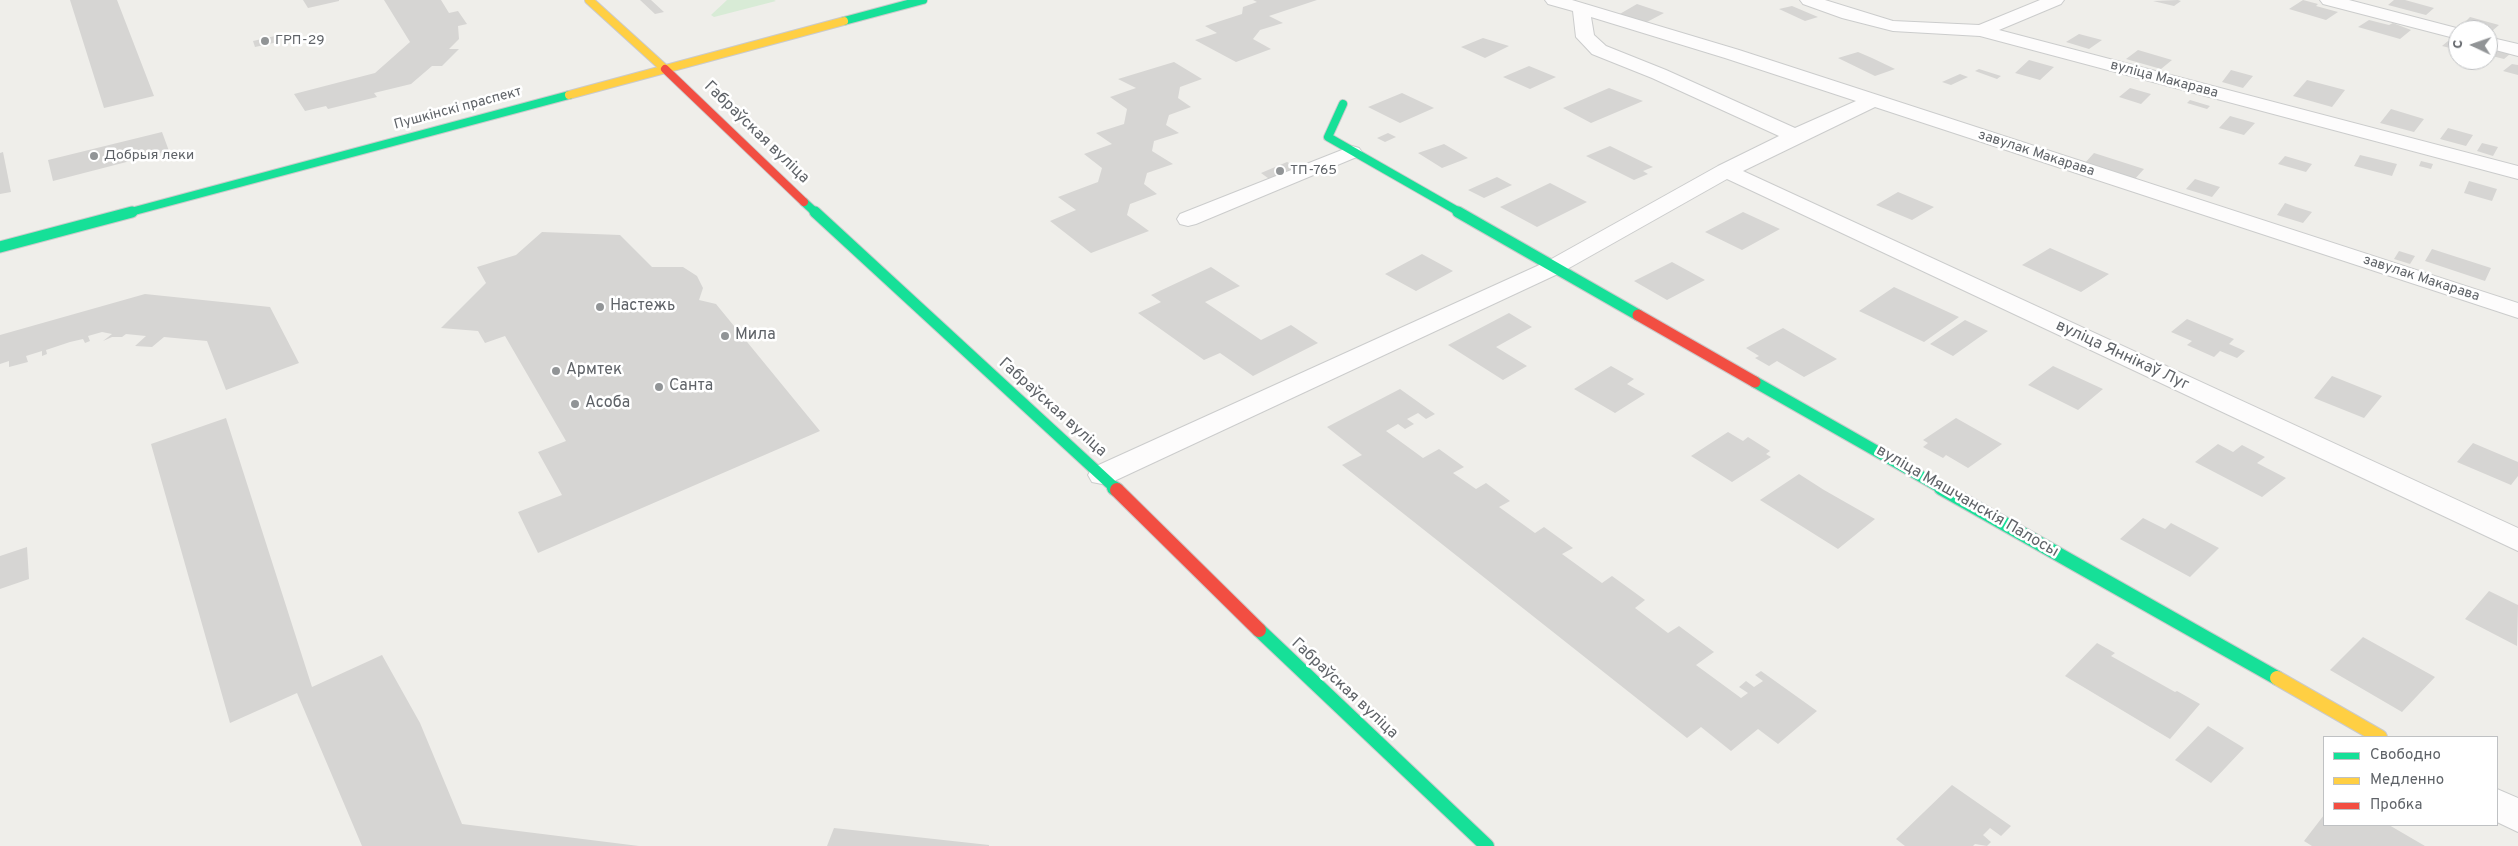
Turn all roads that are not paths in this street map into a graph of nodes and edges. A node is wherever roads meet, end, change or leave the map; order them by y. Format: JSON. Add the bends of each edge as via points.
{"nodes":[{"id":1,"x":589,"y":0,"type":"edge"},
{"id":2,"x":923,"y":0,"type":"edge"},
{"id":3,"x":1554,"y":0,"type":"edge"},
{"id":4,"x":1809,"y":0,"type":"edge"},
{"id":5,"x":2055,"y":0,"type":"edge"},
{"id":6,"x":2329,"y":0,"type":"edge"},
{"id":7,"x":1581,"y":9,"type":"junction"},
{"id":8,"x":1981,"y":31,"type":"junction"},
{"id":9,"x":2448,"y":31,"type":"edge"},
{"id":10,"x":2498,"y":45,"type":"edge"},
{"id":11,"x":2518,"y":50,"type":"edge"},
{"id":12,"x":665,"y":69,"type":"junction"},
{"id":13,"x":1873,"y":101,"type":"junction"},
{"id":14,"x":1343,"y":104,"type":"dead end"},
{"id":15,"x":1795,"y":136,"type":"junction"},
{"id":16,"x":1352,"y":152,"type":"junction"},
{"id":17,"x":1726,"y":171,"type":"junction"},
{"id":18,"x":2518,"y":173,"type":"edge"},
{"id":19,"x":1188,"y":219,"type":"dead end"},
{"id":20,"x":0,"y":247,"type":"edge"},
{"id":21,"x":1554,"y":267,"type":"junction"},
{"id":22,"x":2518,"y":311,"type":"edge"},
{"id":23,"x":1102,"y":475,"type":"junction"},
{"id":24,"x":2518,"y":540,"type":"edge"},
{"id":25,"x":2378,"y":736,"type":"edge"},
{"id":26,"x":2498,"y":805,"type":"edge"},
{"id":27,"x":2518,"y":816,"type":"edge"},
{"id":28,"x":1488,"y":846,"type":"edge"}],
"edges":[{"from":1,"to":12,"type":"main road","name":"Габраўская вуліца"},
{"from":2,"to":12,"type":"main road","name":"Пушкінскі праспект"},
{"from":3,"to":7,"type":"street","name":"завулак Макарава"},
{"from":4,"to":8,"type":"street","name":"вуліца Макарава","via":[[1893,26]]},
{"from":5,"to":8,"type":"street"},
{"from":6,"to":9,"type":"street"},
{"from":7,"to":13,"type":"street","name":"завулак Макарава"},
{"from":7,"to":15,"type":"street","via":[[1585,37],[1599,50]]},
{"from":8,"to":18,"type":"street","name":"вуліца Макарава"},
{"from":10,"to":11,"type":"street"},
{"from":12,"to":20,"type":"main road","name":"Пушкінскі праспект"},
{"from":12,"to":23,"type":"main road","name":"Габраўская вуліца"},
{"from":13,"to":15,"type":"street"},
{"from":13,"to":22,"type":"street","name":"завулак Макарава"},
{"from":14,"to":16,"type":"main road","name":"вуліца Мяшчанскія Палосы","via":[[1328,137]]},
{"from":15,"to":17,"type":"street"},
{"from":16,"to":19,"type":"street"},
{"from":16,"to":21,"type":"main road","name":"вуліца Мяшчанскія Палосы"},
{"from":17,"to":21,"type":"street"},
{"from":17,"to":24,"type":"street","name":"вуліца Яннікаў Луг"},
{"from":21,"to":23,"type":"street"},
{"from":21,"to":25,"type":"main road","name":"вуліца Мяшчанскія Палосы"},
{"from":23,"to":28,"type":"main road","name":"Габраўская вуліца","via":[[1272,644]]},
{"from":26,"to":27,"type":"street"}]}
